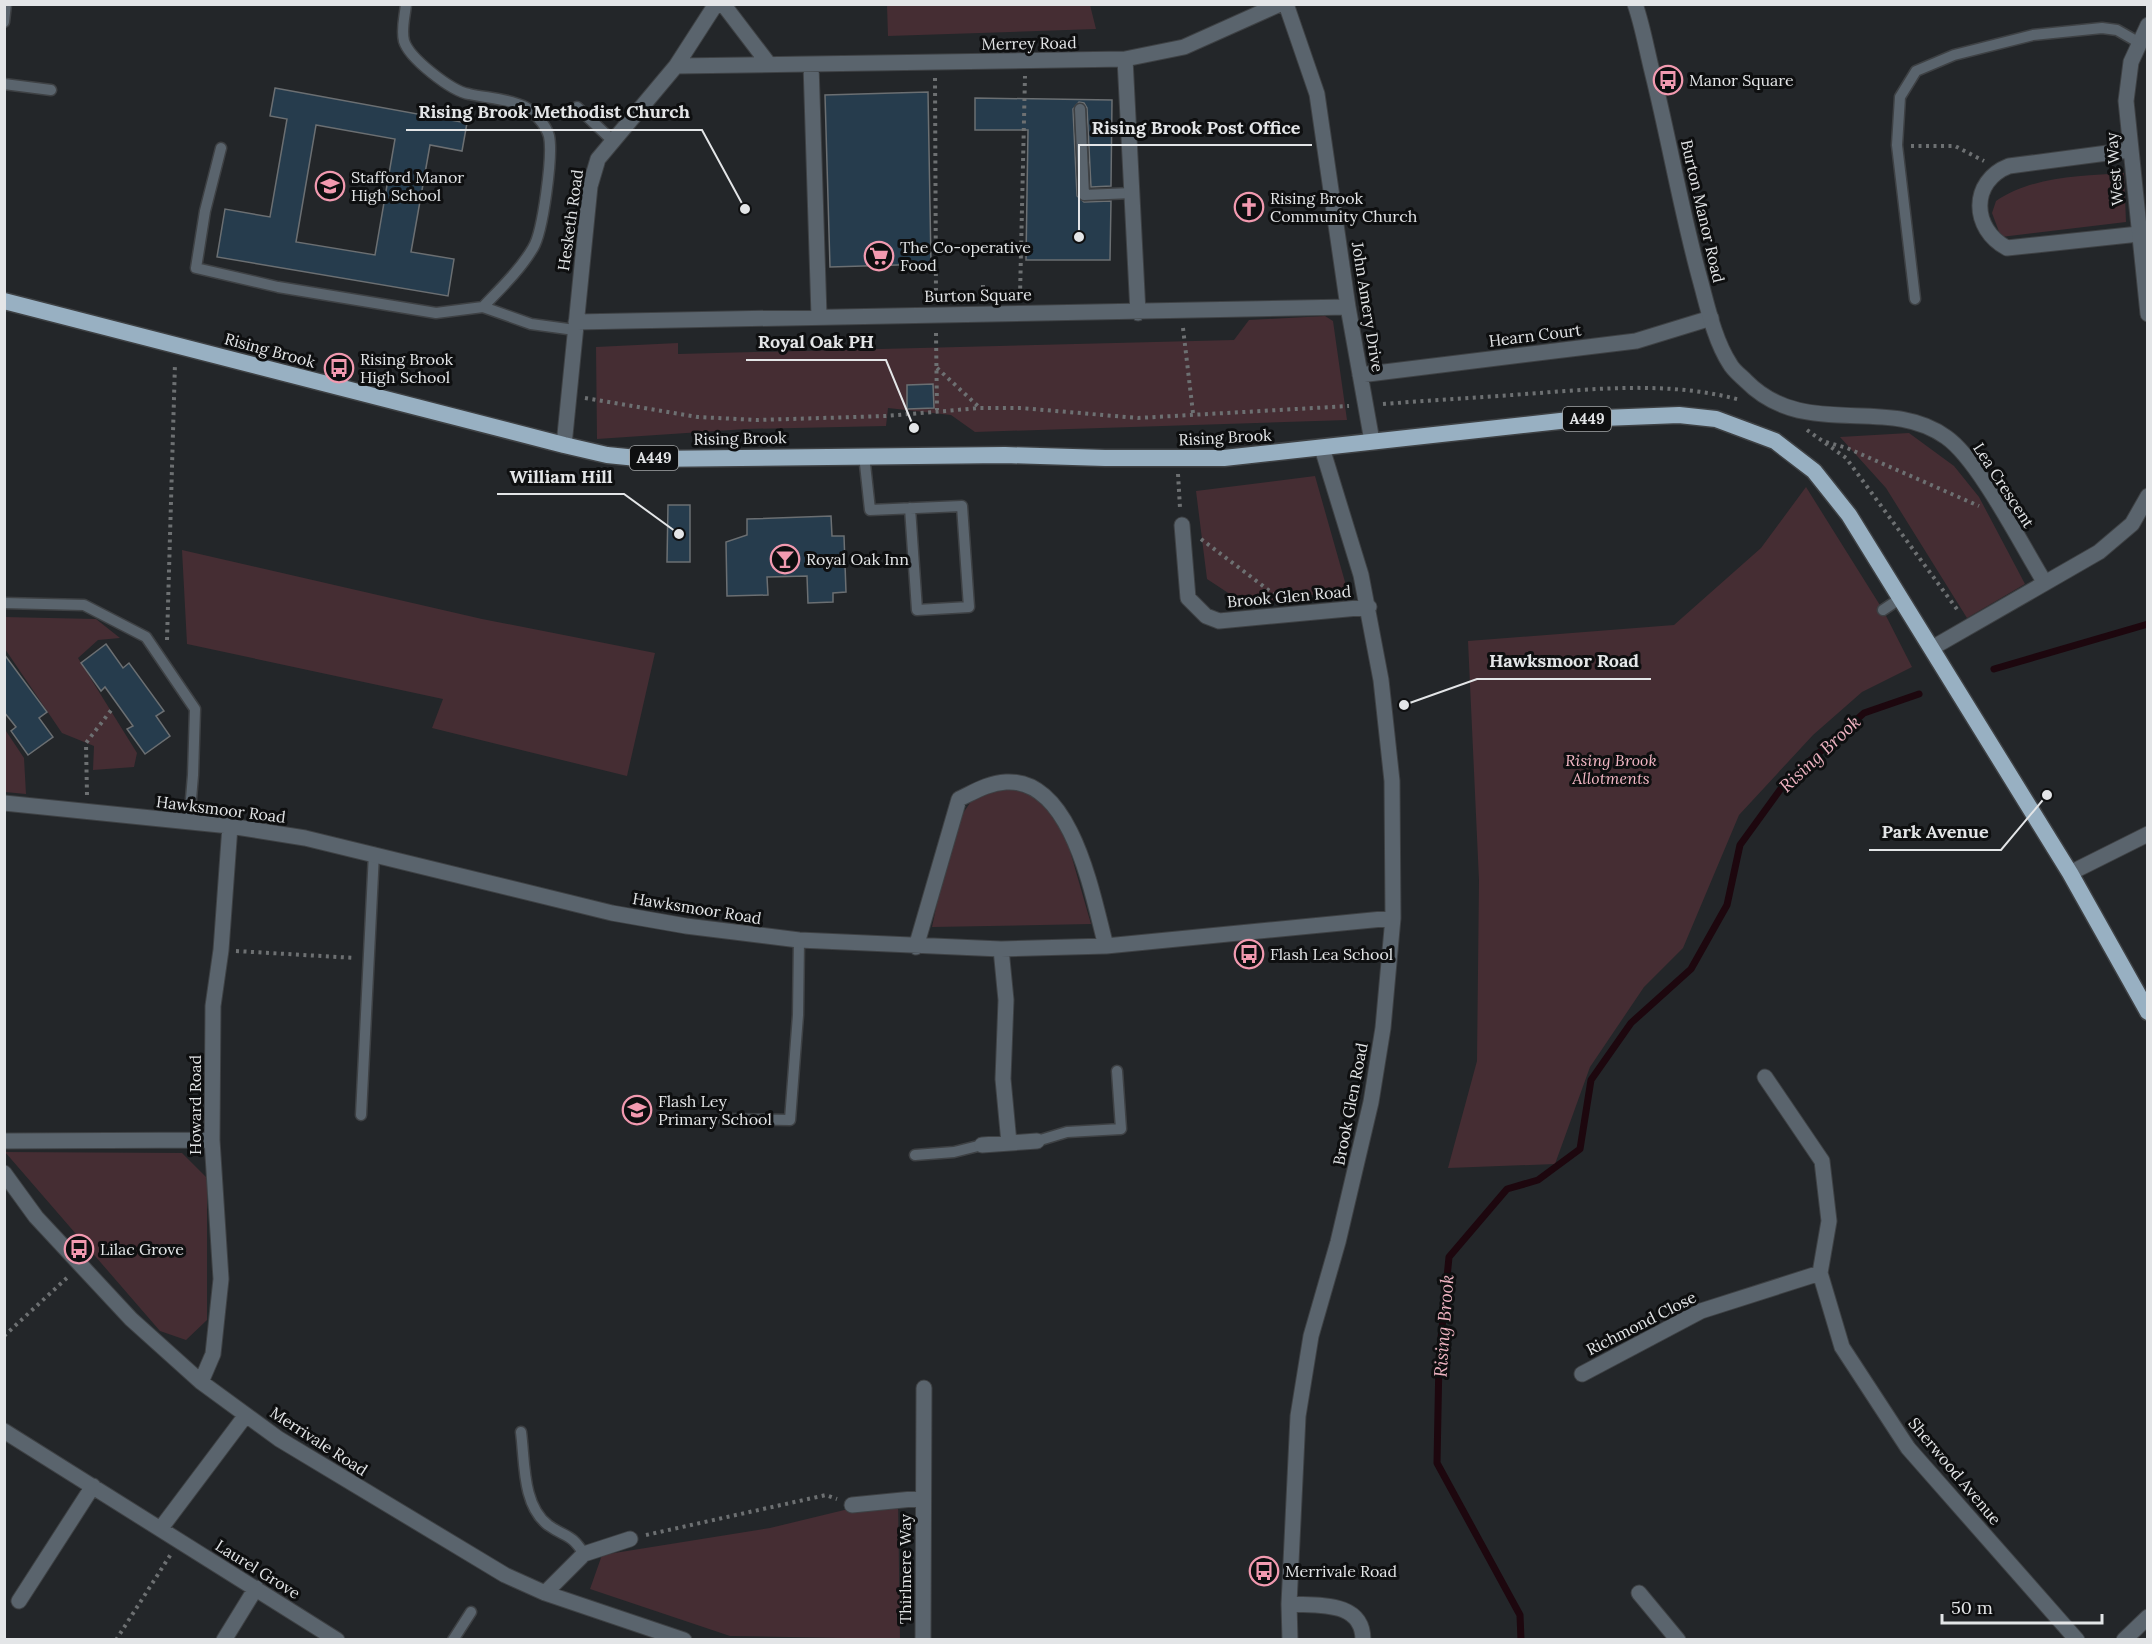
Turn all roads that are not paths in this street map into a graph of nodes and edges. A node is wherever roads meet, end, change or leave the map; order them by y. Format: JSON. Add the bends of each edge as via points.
{"nodes":[{"id":1,"x":6,"y":4,"type":"edge"},
{"id":2,"x":406,"y":4,"type":"edge"},
{"id":3,"x":716,"y":4,"type":"edge"},
{"id":4,"x":723,"y":4,"type":"edge"},
{"id":5,"x":1280,"y":4,"type":"edge"},
{"id":6,"x":1286,"y":4,"type":"edge"},
{"id":7,"x":1635,"y":4,"type":"edge"},
{"id":8,"x":4,"y":22,"type":"edge"},
{"id":9,"x":2148,"y":25,"type":"edge"},
{"id":10,"x":2138,"y":42,"type":"junction"},
{"id":11,"x":1125,"y":59,"type":"junction"},
{"id":12,"x":768,"y":63,"type":"junction"},
{"id":13,"x":811,"y":64,"type":"junction"},
{"id":14,"x":676,"y":66,"type":"junction"},
{"id":15,"x":4,"y":84,"type":"edge"},
{"id":16,"x":51,"y":90,"type":"dead end"},
{"id":17,"x":577,"y":107,"type":"dead end"},
{"id":18,"x":1080,"y":110,"type":"dead end"},
{"id":19,"x":612,"y":140,"type":"junction"},
{"id":20,"x":221,"y":148,"type":"dead end"},
{"id":21,"x":2130,"y":150,"type":"junction"},
{"id":22,"x":1132,"y":193,"type":"junction"},
{"id":23,"x":2139,"y":234,"type":"junction"},
{"id":24,"x":1915,"y":299,"type":"dead end"},
{"id":25,"x":4,"y":300,"type":"edge"},
{"id":26,"x":483,"y":307,"type":"junction"},
{"id":27,"x":1348,"y":307,"type":"junction"},
{"id":28,"x":1138,"y":313,"type":"junction"},
{"id":29,"x":2148,"y":314,"type":"edge"},
{"id":30,"x":819,"y":316,"type":"junction"},
{"id":31,"x":1711,"y":318,"type":"junction"},
{"id":32,"x":575,"y":326,"type":"junction"},
{"id":33,"x":1360,"y":375,"type":"junction"},
{"id":34,"x":1776,"y":403,"type":"joint"},
{"id":35,"x":1372,"y":441,"type":"junction"},
{"id":36,"x":564,"y":445,"type":"junction"},
{"id":37,"x":1322,"y":448,"type":"junction"},
{"id":38,"x":864,"y":455,"type":"junction"},
{"id":39,"x":2148,"y":496,"type":"edge"},
{"id":40,"x":910,"y":508,"type":"junction"},
{"id":41,"x":1182,"y":525,"type":"road end"},
{"id":42,"x":2045,"y":583,"type":"junction"},
{"id":43,"x":1901,"y":598,"type":"junction"},
{"id":44,"x":4,"y":603,"type":"edge"},
{"id":45,"x":1369,"y":607,"type":"junction"},
{"id":46,"x":1883,"y":610,"type":"dead end"},
{"id":47,"x":1932,"y":648,"type":"junction"},
{"id":48,"x":4,"y":803,"type":"edge"},
{"id":49,"x":189,"y":822,"type":"junction"},
{"id":50,"x":231,"y":826,"type":"junction"},
{"id":51,"x":2148,"y":834,"type":"edge"},
{"id":52,"x":374,"y":853,"type":"junction"},
{"id":53,"x":2070,"y":873,"type":"junction"},
{"id":54,"x":1393,"y":918,"type":"junction"},
{"id":55,"x":800,"y":940,"type":"junction"},
{"id":56,"x":1106,"y":946,"type":"junction"},
{"id":57,"x":916,"y":947,"type":"junction"},
{"id":58,"x":1001,"y":949,"type":"junction"},
{"id":59,"x":2148,"y":1012,"type":"edge"},
{"id":60,"x":1117,"y":1071,"type":"dead end"},
{"id":61,"x":1765,"y":1077,"type":"dead end"},
{"id":62,"x":361,"y":1115,"type":"dead end"},
{"id":63,"x":723,"y":1119,"type":"dead end"},
{"id":64,"x":212,"y":1140,"type":"junction"},
{"id":65,"x":4,"y":1141,"type":"edge"},
{"id":66,"x":1037,"y":1141,"type":"joint"},
{"id":67,"x":1009,"y":1143,"type":"junction"},
{"id":68,"x":982,"y":1145,"type":"joint"},
{"id":69,"x":915,"y":1155,"type":"dead end"},
{"id":70,"x":4,"y":1173,"type":"edge"},
{"id":71,"x":1820,"y":1273,"type":"junction"},
{"id":72,"x":1582,"y":1374,"type":"dead end"},
{"id":73,"x":201,"y":1382,"type":"junction"},
{"id":74,"x":924,"y":1388,"type":"dead end"},
{"id":75,"x":246,"y":1414,"type":"junction"},
{"id":76,"x":4,"y":1431,"type":"edge"},
{"id":77,"x":521,"y":1432,"type":"dead end"},
{"id":78,"x":93,"y":1486,"type":"junction"},
{"id":79,"x":923,"y":1498,"type":"junction"},
{"id":80,"x":852,"y":1505,"type":"road end"},
{"id":81,"x":161,"y":1528,"type":"junction"},
{"id":82,"x":630,"y":1539,"type":"road end"},
{"id":83,"x":584,"y":1554,"type":"junction"},
{"id":84,"x":256,"y":1588,"type":"junction"},
{"id":85,"x":545,"y":1593,"type":"junction"},
{"id":86,"x":1639,"y":1593,"type":"dead end"},
{"id":87,"x":19,"y":1601,"type":"dead end"},
{"id":88,"x":1289,"y":1604,"type":"junction"},
{"id":89,"x":471,"y":1612,"type":"dead end"},
{"id":90,"x":2148,"y":1617,"type":"edge"},
{"id":91,"x":224,"y":1640,"type":"edge"},
{"id":92,"x":337,"y":1640,"type":"edge"},
{"id":93,"x":453,"y":1640,"type":"edge"},
{"id":94,"x":684,"y":1640,"type":"edge"},
{"id":95,"x":923,"y":1640,"type":"edge"},
{"id":96,"x":1290,"y":1640,"type":"edge"},
{"id":97,"x":1363,"y":1640,"type":"edge"},
{"id":98,"x":1678,"y":1640,"type":"edge"},
{"id":99,"x":2077,"y":1640,"type":"edge"},
{"id":100,"x":2124,"y":1640,"type":"edge"}],
"edges":[{"from":1,"to":8,"type":"lane"},
{"from":2,"to":26,"type":"lane","via":[[404,42],[422,63],[458,91],[524,106],[549,134],[550,163],[535,246]]},
{"from":3,"to":14,"type":"street","name":"Hesketh Road"},
{"from":4,"to":12,"type":"street"},
{"from":5,"to":11,"type":"street","name":"Merrey Road","via":[[1184,47]]},
{"from":6,"to":27,"type":"street","name":"John Amery Drive","via":[[1317,93]]},
{"from":7,"to":31,"type":"street","name":"Burton Manor Road"},
{"from":9,"to":10,"type":"street","name":"West Way"},
{"from":10,"to":21,"type":"street","name":"West Way","via":[[2127,81]]},
{"from":10,"to":24,"type":"lane","via":[[2117,30],[2102,28],[2033,35],[1954,54],[1916,71],[1900,97],[1897,145]]},
{"from":11,"to":13,"type":"street","name":"Merrey Road"},
{"from":11,"to":22,"type":"street"},
{"from":12,"to":13,"type":"street","name":"Merrey Road"},
{"from":12,"to":14,"type":"street","name":"Merrey Road"},
{"from":13,"to":30,"type":"street"},
{"from":14,"to":19,"type":"street","name":"Hesketh Road"},
{"from":15,"to":16,"type":"lane"},
{"from":17,"to":19,"type":"lane"},
{"from":18,"to":22,"type":"lane","via":[[1084,195]]},
{"from":19,"to":32,"type":"street","name":"Hesketh Road","via":[[598,159],[590,186]]},
{"from":20,"to":26,"type":"lane","via":[[196,268],[329,297],[436,313]]},
{"from":21,"to":23,"type":"street","name":"West Way"},
{"from":21,"to":23,"type":"street","via":[[2009,166],[1994,172],[1985,183],[1980,205],[1984,229],[1995,242],[2007,248]]},
{"from":22,"to":28,"type":"street"},
{"from":23,"to":29,"type":"street","name":"West Way"},
{"from":25,"to":36,"type":"highway","name":"Rising Brook","number":"A449"},
{"from":26,"to":32,"type":"lane","via":[[531,324]]},
{"from":27,"to":28,"type":"street","name":"Burton Square"},
{"from":27,"to":33,"type":"street","name":"John Amery Drive"},
{"from":28,"to":30,"type":"street","name":"Burton Square"},
{"from":30,"to":32,"type":"street","name":"Burton Square"},
{"from":31,"to":33,"type":"street","name":"Hearn Court","via":[[1636,341]]},
{"from":31,"to":34,"type":"street","name":"Burton Manor Road","via":[[1730,365],[1753,388]]},
{"from":32,"to":36,"type":"street","name":"Hesketh Road"},
{"from":33,"to":35,"type":"street","name":"John Amery Drive"},
{"from":34,"to":42,"type":"street","name":"Lea Crescent","via":[[1803,412],[1902,419],[1946,437],[1958,448],[1999,508]]},
{"from":35,"to":37,"type":"highway","name":"Rising Brook","number":"A449"},
{"from":35,"to":43,"type":"highway","name":"Rising Brook","number":"A449","via":[[1578,419],[1679,415],[1716,419],[1775,441],[1814,471],[1849,515]]},
{"from":36,"to":38,"type":"highway","name":"Rising Brook","number":"A449","via":[[646,459]]},
{"from":37,"to":38,"type":"highway","name":"Rising Brook","number":"A449","via":[[1177,459]]},
{"from":37,"to":45,"type":"street","name":"Brook Glen Road"},
{"from":38,"to":40,"type":"lane","via":[[870,510]]},
{"from":39,"to":42,"type":"street","via":[[2132,524],[2117,538]]},
{"from":40,"to":40,"type":"lane","via":[[962,506],[969,608],[917,610]]},
{"from":41,"to":45,"type":"street","name":"Brook Glen Road","via":[[1188,598],[1196,608],[1219,621]]},
{"from":42,"to":47,"type":"street"},
{"from":43,"to":46,"type":"lane"},
{"from":43,"to":47,"type":"highway","name":"Rising Brook","number":"A449"},
{"from":44,"to":49,"type":"lane","via":[[84,605],[146,637],[195,709]]},
{"from":45,"to":54,"type":"street","name":"Brook Glen Road","via":[[1392,781]]},
{"from":47,"to":53,"type":"highway","name":"Rising Brook","number":"A449"},
{"from":48,"to":49,"type":"street","name":"Hawksmoor Road"},
{"from":49,"to":50,"type":"street","name":"Hawksmoor Road"},
{"from":50,"to":52,"type":"street","name":"Hawksmoor Road"},
{"from":50,"to":64,"type":"street","name":"Howard Road","via":[[213,1006]]},
{"from":51,"to":53,"type":"street"},
{"from":52,"to":55,"type":"street","name":"Hawksmoor Road","via":[[612,913]]},
{"from":52,"to":62,"type":"lane"},
{"from":53,"to":59,"type":"highway","name":"Rising Brook","number":"A449"},
{"from":54,"to":56,"type":"street","name":"Hawksmoor Road"},
{"from":54,"to":88,"type":"street","name":"Brook Glen Road","via":[[1383,1028],[1371,1102],[1311,1336],[1298,1416]]},
{"from":55,"to":57,"type":"street","name":"Hawksmoor Road"},
{"from":55,"to":63,"type":"lane","via":[[790,1120]]},
{"from":56,"to":57,"type":"street","via":[[1084,864],[1070,830],[1052,804],[1031,788],[1008,782],[986,786],[959,799]]},
{"from":56,"to":58,"type":"street","name":"Hawksmoor Road"},
{"from":57,"to":58,"type":"street","name":"Hawksmoor Road"},
{"from":58,"to":67,"type":"street","via":[[1006,1000],[1003,1079]]},
{"from":60,"to":66,"type":"lane","via":[[1120,1129],[1067,1132]]},
{"from":61,"to":71,"type":"street","name":"Sherwood Avenue","via":[[1822,1161],[1829,1221]]},
{"from":64,"to":65,"type":"street"},
{"from":64,"to":73,"type":"street","name":"Howard Road","via":[[221,1279],[213,1354]]},
{"from":66,"to":67,"type":"street"},
{"from":67,"to":68,"type":"street"},
{"from":68,"to":69,"type":"lane"},
{"from":70,"to":73,"type":"street","name":"Merrivale Road","via":[[36,1217],[131,1319]]},
{"from":71,"to":72,"type":"street","name":"Richmond Close","via":[[1701,1311]]},
{"from":71,"to":99,"type":"street","name":"Sherwood Avenue","via":[[1842,1347],[1908,1448]]},
{"from":73,"to":75,"type":"street","name":"Merrivale Road"},
{"from":74,"to":79,"type":"street","name":"Thirlmere Way"},
{"from":75,"to":81,"type":"street"},
{"from":75,"to":85,"type":"street","name":"Merrivale Road","via":[[386,1505],[505,1575]]},
{"from":76,"to":78,"type":"street","name":"Laurel Grove"},
{"from":77,"to":83,"type":"lane","via":[[531,1505],[547,1525],[575,1539]]},
{"from":78,"to":81,"type":"street","name":"Laurel Grove"},
{"from":78,"to":87,"type":"street"},
{"from":79,"to":80,"type":"street","name":"Thirlmere Way"},
{"from":79,"to":95,"type":"street","name":"Thirlmere Way"},
{"from":81,"to":84,"type":"street","name":"Laurel Grove"},
{"from":82,"to":83,"type":"street"},
{"from":83,"to":85,"type":"street"},
{"from":84,"to":91,"type":"street"},
{"from":84,"to":92,"type":"street","name":"Laurel Grove"},
{"from":85,"to":94,"type":"street","name":"Merrivale Road"},
{"from":86,"to":98,"type":"street"},
{"from":88,"to":96,"type":"street","name":"Brook Glen Road"},
{"from":88,"to":97,"type":"street","via":[[1341,1607],[1355,1616]]},
{"from":89,"to":93,"type":"lane"},
{"from":90,"to":100,"type":"street"}]}
